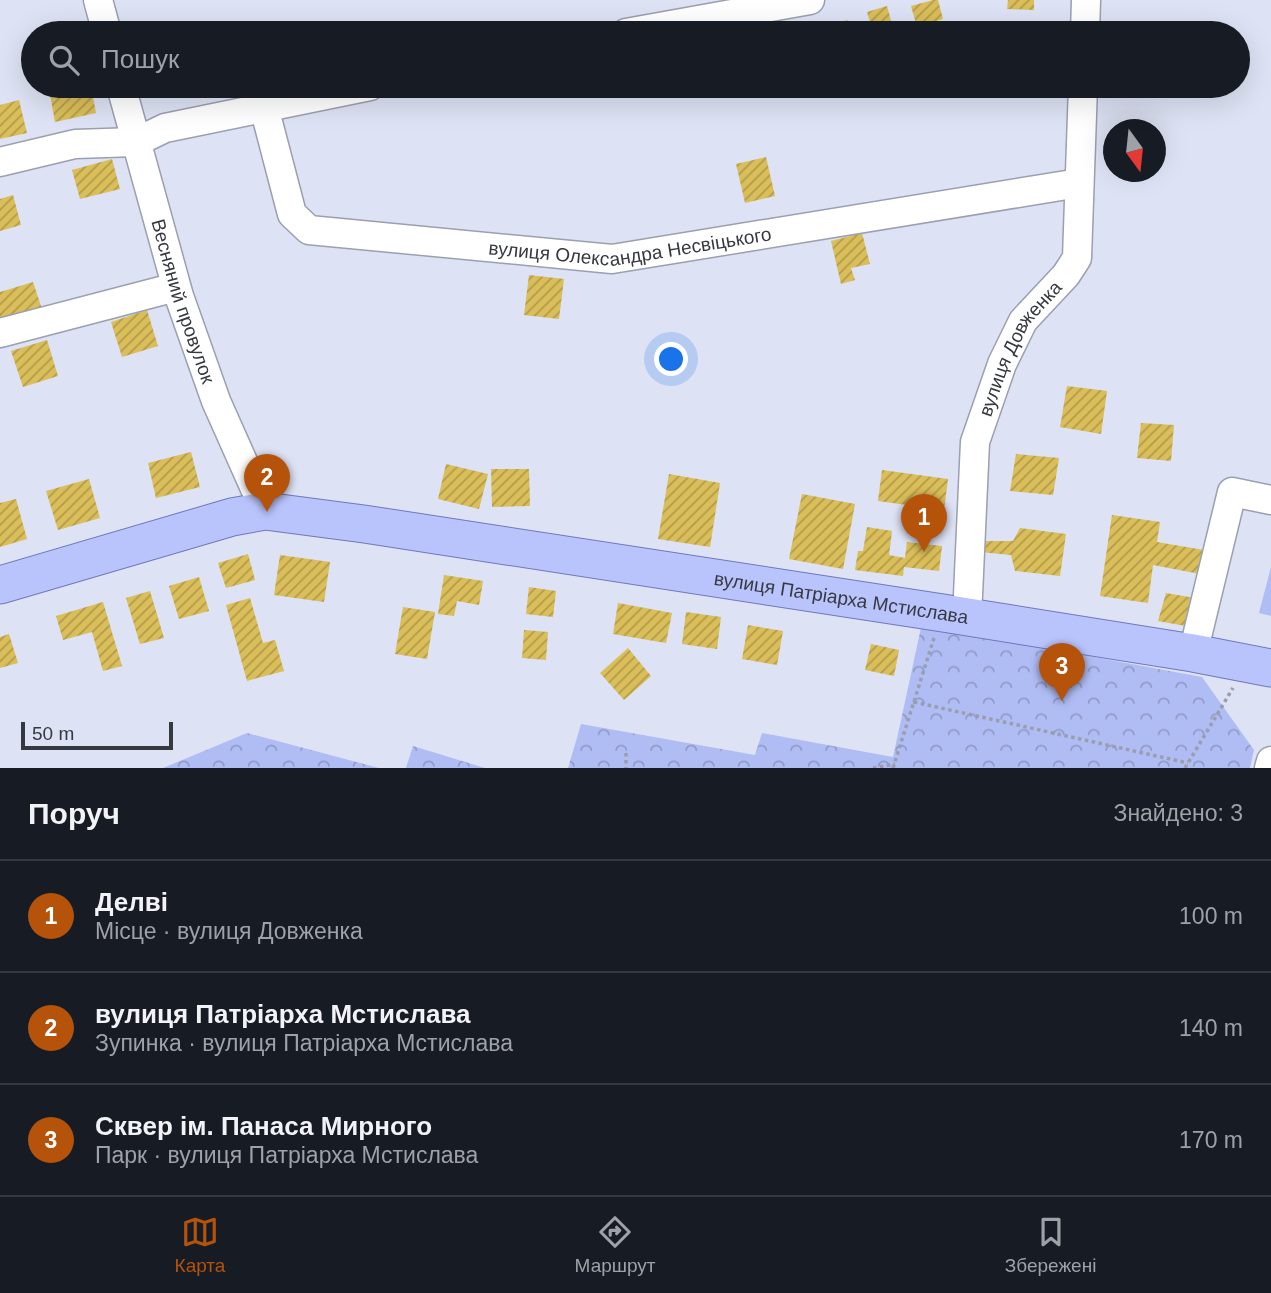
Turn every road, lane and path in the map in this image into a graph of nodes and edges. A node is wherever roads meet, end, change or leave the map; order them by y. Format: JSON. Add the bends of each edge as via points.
{"nodes":[{"id":1,"x":98,"y":0,"type":"edge"},
{"id":2,"x":810,"y":0,"type":"edge"},
{"id":3,"x":1086,"y":0,"type":"edge"},
{"id":4,"x":104,"y":21,"type":"edge"},
{"id":5,"x":693,"y":21,"type":"edge"},
{"id":6,"x":1085,"y":21,"type":"edge"},
{"id":7,"x":124,"y":98,"type":"edge"},
{"id":8,"x":309,"y":98,"type":"edge"},
{"id":9,"x":1083,"y":98,"type":"edge"},
{"id":10,"x":264,"y":107,"type":"junction"},
{"id":11,"x":136,"y":142,"type":"junction"},
{"id":12,"x":0,"y":162,"type":"edge"},
{"id":13,"x":1079,"y":183,"type":"junction"},
{"id":14,"x":176,"y":287,"type":"junction"},
{"id":15,"x":0,"y":333,"type":"edge"},
{"id":16,"x":1271,"y":500,"type":"edge"},
{"id":17,"x":265,"y":511,"type":"junction"},
{"id":18,"x":0,"y":586,"type":"edge"},
{"id":19,"x":955,"y":615,"type":"junction"},
{"id":20,"x":1193,"y":653,"type":"junction"},
{"id":21,"x":1260,"y":666,"type":"edge"},
{"id":22,"x":914,"y":702,"type":"junction"},
{"id":23,"x":626,"y":754,"type":"dead end"},
{"id":24,"x":1271,"y":761,"type":"edge"},
{"id":25,"x":1188,"y":763,"type":"junction"},
{"id":26,"x":893,"y":767,"type":"edge"},
{"id":27,"x":626,"y":768,"type":"edge"},
{"id":28,"x":873,"y":768,"type":"edge"},
{"id":29,"x":1185,"y":768,"type":"edge"},
{"id":30,"x":1269,"y":768,"type":"edge"}],
"edges":[{"from":1,"to":4,"type":"street"},
{"from":2,"to":5,"type":"street"},
{"from":3,"to":6,"type":"street"},
{"from":7,"to":11,"type":"street","name":"Весняний провулок"},
{"from":8,"to":10,"type":"street"},
{"from":9,"to":13,"type":"street","name":"вулиця Довженка"},
{"from":10,"to":11,"type":"street","via":[[165,128]]},
{"from":10,"to":13,"type":"street","name":"вулиця Олександра Несвіцького","via":[[292,214],[309,230],[612,259]]},
{"from":11,"to":12,"type":"street","via":[[75,144]]},
{"from":11,"to":14,"type":"street","name":"Весняний провулок"},
{"from":13,"to":19,"type":"street","name":"вулиця Довженка","via":[[1077,258],[1023,321],[1002,363],[975,442]]},
{"from":14,"to":15,"type":"street"},
{"from":14,"to":17,"type":"street","name":"Весняний провулок","via":[[215,401]]},
{"from":16,"to":20,"type":"street","via":[[1233,492]]},
{"from":17,"to":18,"type":"main road","name":"вулиця Патріарха Мстислава"},
{"from":17,"to":19,"type":"main road","name":"вулиця Патріарха Мстислава"},
{"from":19,"to":20,"type":"main road","name":"вулиця Патріарха Мстислава"},
{"from":19,"to":22,"type":"path"},
{"from":20,"to":21,"type":"main road","name":"вулиця Патріарха Мстислава"},
{"from":21,"to":25,"type":"path"},
{"from":22,"to":25,"type":"path"},
{"from":22,"to":26,"type":"path"},
{"from":23,"to":27,"type":"path"},
{"from":24,"to":30,"type":"street"},
{"from":25,"to":29,"type":"path"},
{"from":26,"to":28,"type":"path"}]}
